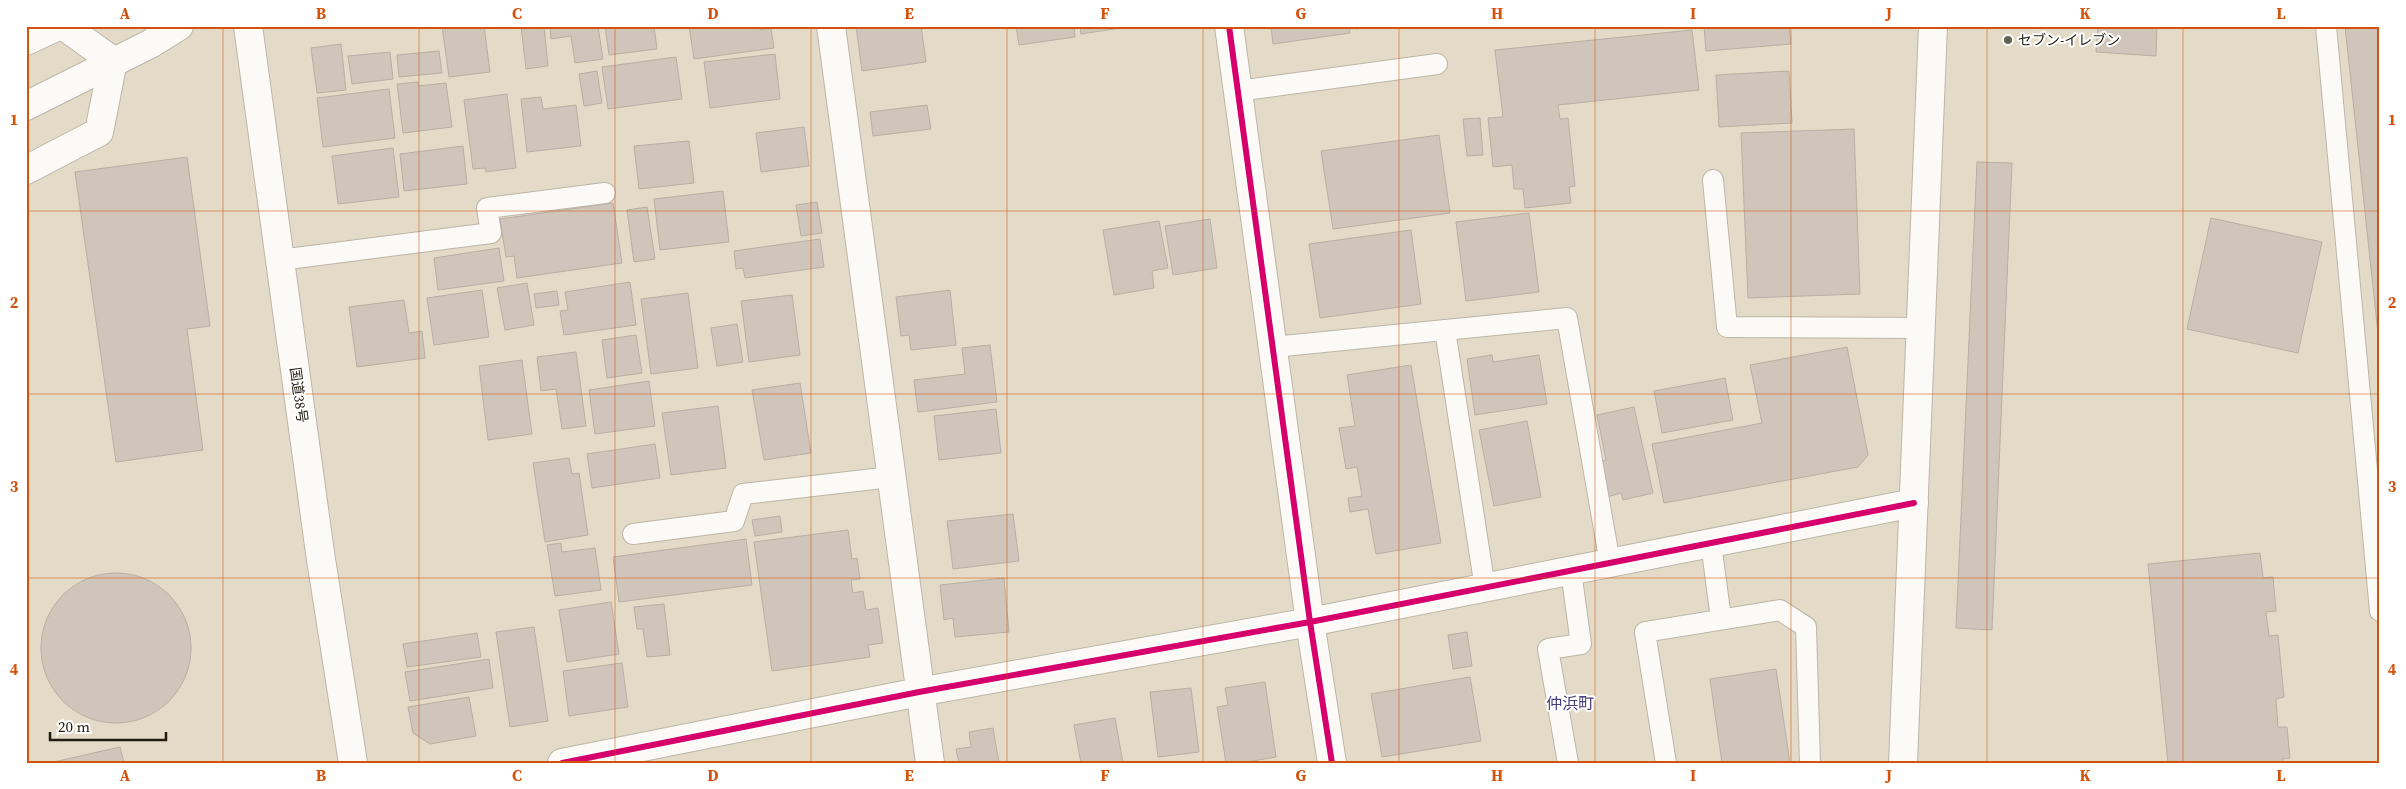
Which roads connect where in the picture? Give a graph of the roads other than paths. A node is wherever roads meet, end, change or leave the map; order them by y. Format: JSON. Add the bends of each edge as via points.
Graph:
{"nodes":[{"id":1,"x":58,"y":26,"type":"edge"},
{"id":2,"x":64,"y":26,"type":"edge"},
{"id":3,"x":179,"y":26,"type":"edge"},
{"id":4,"x":248,"y":26,"type":"edge"},
{"id":5,"x":831,"y":26,"type":"edge"},
{"id":6,"x":1229,"y":26,"type":"edge"},
{"id":7,"x":1933,"y":26,"type":"edge"},
{"id":8,"x":2326,"y":26,"type":"edge"},
{"id":9,"x":26,"y":41,"type":"edge"},
{"id":10,"x":113,"y":61,"type":"junction"},
{"id":11,"x":1437,"y":64,"type":"dead end"},
{"id":12,"x":1238,"y":91,"type":"junction"},
{"id":13,"x":26,"y":106,"type":"edge"},
{"id":14,"x":26,"y":170,"type":"edge"},
{"id":15,"x":1713,"y":180,"type":"dead end"},
{"id":16,"x":605,"y":193,"type":"dead end"},
{"id":17,"x":280,"y":260,"type":"junction"},
{"id":18,"x":1921,"y":328,"type":"junction"},
{"id":19,"x":1445,"y":330,"type":"junction"},
{"id":20,"x":1272,"y":347,"type":"junction"},
{"id":21,"x":891,"y":477,"type":"junction"},
{"id":22,"x":1914,"y":503,"type":"junction"},
{"id":23,"x":633,"y":534,"type":"dead end"},
{"id":24,"x":1711,"y":543,"type":"junction"},
{"id":25,"x":1610,"y":563,"type":"junction"},
{"id":26,"x":1571,"y":570,"type":"junction"},
{"id":27,"x":1485,"y":588,"type":"junction"},
{"id":28,"x":2380,"y":611,"type":"edge"},
{"id":29,"x":1721,"y":619,"type":"junction"},
{"id":30,"x":1310,"y":622,"type":"junction"},
{"id":31,"x":919,"y":692,"type":"junction"},
{"id":32,"x":353,"y":763,"type":"edge"},
{"id":33,"x":562,"y":763,"type":"edge"},
{"id":34,"x":930,"y":763,"type":"edge"},
{"id":35,"x":1332,"y":763,"type":"edge"},
{"id":36,"x":1568,"y":763,"type":"edge"},
{"id":37,"x":1666,"y":763,"type":"edge"},
{"id":38,"x":1810,"y":763,"type":"edge"},
{"id":39,"x":1903,"y":763,"type":"edge"}],
"edges":[{"from":1,"to":9,"type":"main road"},
{"from":2,"to":10,"type":"main road"},
{"from":3,"to":10,"type":"main road"},
{"from":4,"to":17,"type":"main road","name":"国道38号"},
{"from":5,"to":21,"type":"main road"},
{"from":6,"to":12,"type":"main road"},
{"from":7,"to":18,"type":"main road"},
{"from":8,"to":28,"type":"lane"},
{"from":10,"to":13,"type":"main road"},
{"from":10,"to":14,"type":"main road","via":[[99,132]]},
{"from":11,"to":12,"type":"lane"},
{"from":12,"to":20,"type":"main road"},
{"from":15,"to":18,"type":"lane","via":[[1727,327]]},
{"from":16,"to":17,"type":"lane","via":[[488,208],[491,233]]},
{"from":17,"to":32,"type":"main road","name":"国道38号"},
{"from":18,"to":22,"type":"main road"},
{"from":19,"to":20,"type":"lane"},
{"from":19,"to":25,"type":"lane","via":[[1567,318]]},
{"from":19,"to":27,"type":"lane"},
{"from":20,"to":30,"type":"main road"},
{"from":21,"to":23,"type":"lane","via":[[743,494],[734,521]]},
{"from":21,"to":31,"type":"main road"},
{"from":22,"to":24,"type":"main road"},
{"from":22,"to":39,"type":"main road"},
{"from":24,"to":25,"type":"main road"},
{"from":24,"to":29,"type":"lane"},
{"from":25,"to":26,"type":"main road"},
{"from":26,"to":27,"type":"main road"},
{"from":26,"to":36,"type":"lane","via":[[1581,644],[1548,649]]},
{"from":27,"to":30,"type":"main road"},
{"from":29,"to":37,"type":"lane","via":[[1645,632]]},
{"from":29,"to":38,"type":"lane","via":[[1780,610],[1806,627]]},
{"from":30,"to":31,"type":"main road"},
{"from":30,"to":35,"type":"main road"},
{"from":31,"to":33,"type":"main road"},
{"from":31,"to":34,"type":"main road"}]}
